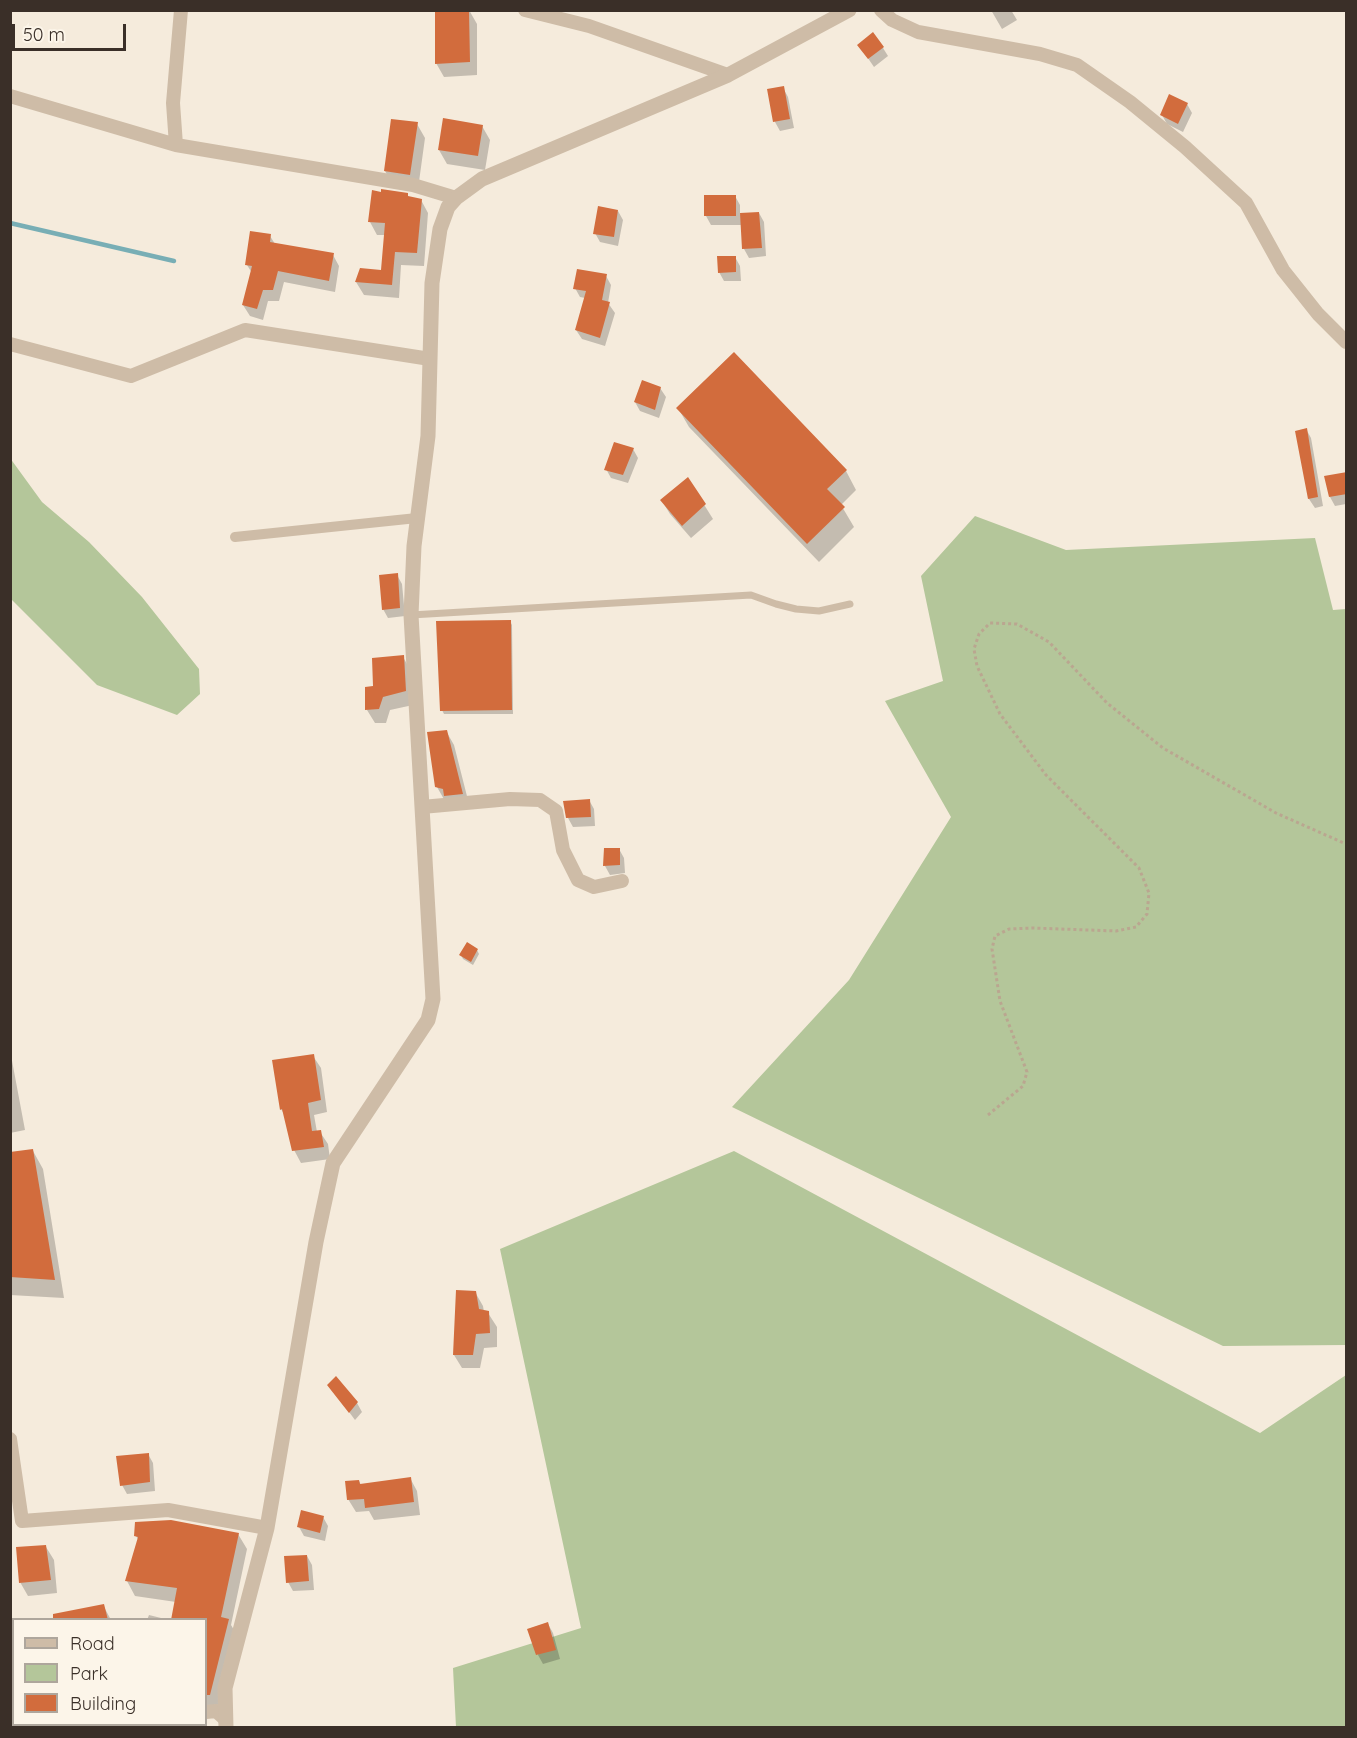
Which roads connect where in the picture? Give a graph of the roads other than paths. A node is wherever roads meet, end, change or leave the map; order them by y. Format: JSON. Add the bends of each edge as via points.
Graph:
{"nodes":[{"id":1,"x":181,"y":10,"type":"edge"},
{"id":2,"x":525,"y":10,"type":"edge"},
{"id":3,"x":849,"y":10,"type":"edge"},
{"id":4,"x":881,"y":10,"type":"edge"},
{"id":5,"x":728,"y":75,"type":"junction"},
{"id":6,"x":10,"y":96,"type":"edge"},
{"id":7,"x":176,"y":145,"type":"junction"},
{"id":8,"x":456,"y":198,"type":"junction"},
{"id":9,"x":1347,"y":342,"type":"edge"},
{"id":10,"x":10,"y":344,"type":"edge"},
{"id":11,"x":430,"y":359,"type":"junction"},
{"id":12,"x":417,"y":518,"type":"junction"},
{"id":13,"x":235,"y":537,"type":"dead end"},
{"id":14,"x":850,"y":604,"type":"dead end"},
{"id":15,"x":411,"y":615,"type":"junction"},
{"id":16,"x":422,"y":807,"type":"junction"},
{"id":17,"x":622,"y":881,"type":"dead end"},
{"id":18,"x":10,"y":1439,"type":"edge"},
{"id":19,"x":267,"y":1528,"type":"junction"},
{"id":20,"x":207,"y":1712,"type":"edge"},
{"id":21,"x":225,"y":1723,"type":"edge"}],
"edges":[{"from":1,"to":7,"type":"street","via":[[173,103]]},
{"from":2,"to":5,"type":"street","via":[[589,26]]},
{"from":3,"to":5,"type":"street"},
{"from":4,"to":9,"type":"street","via":[[918,32],[1040,54],[1077,65],[1130,102],[1245,203],[1283,270],[1318,314]]},
{"from":5,"to":8,"type":"street","via":[[482,179]]},
{"from":6,"to":7,"type":"street"},
{"from":7,"to":8,"type":"street","via":[[413,185]]},
{"from":8,"to":11,"type":"street","via":[[440,229],[432,283]]},
{"from":10,"to":11,"type":"street","via":[[131,376],[245,330]]},
{"from":11,"to":12,"type":"street","via":[[428,436]]},
{"from":12,"to":13,"type":"street"},
{"from":12,"to":15,"type":"street"},
{"from":14,"to":15,"type":"lane","via":[[819,611],[796,609],[751,595]]},
{"from":15,"to":16,"type":"street"},
{"from":16,"to":17,"type":"street","via":[[540,800],[556,811],[563,850],[578,880],[594,887]]},
{"from":16,"to":19,"type":"street","via":[[433,999],[428,1020],[333,1163]]},
{"from":18,"to":19,"type":"street","via":[[22,1521],[168,1510]]},
{"from":19,"to":21,"type":"street","via":[[225,1688]]},
{"from":20,"to":21,"type":"street","via":[[216,1711]]}]}
